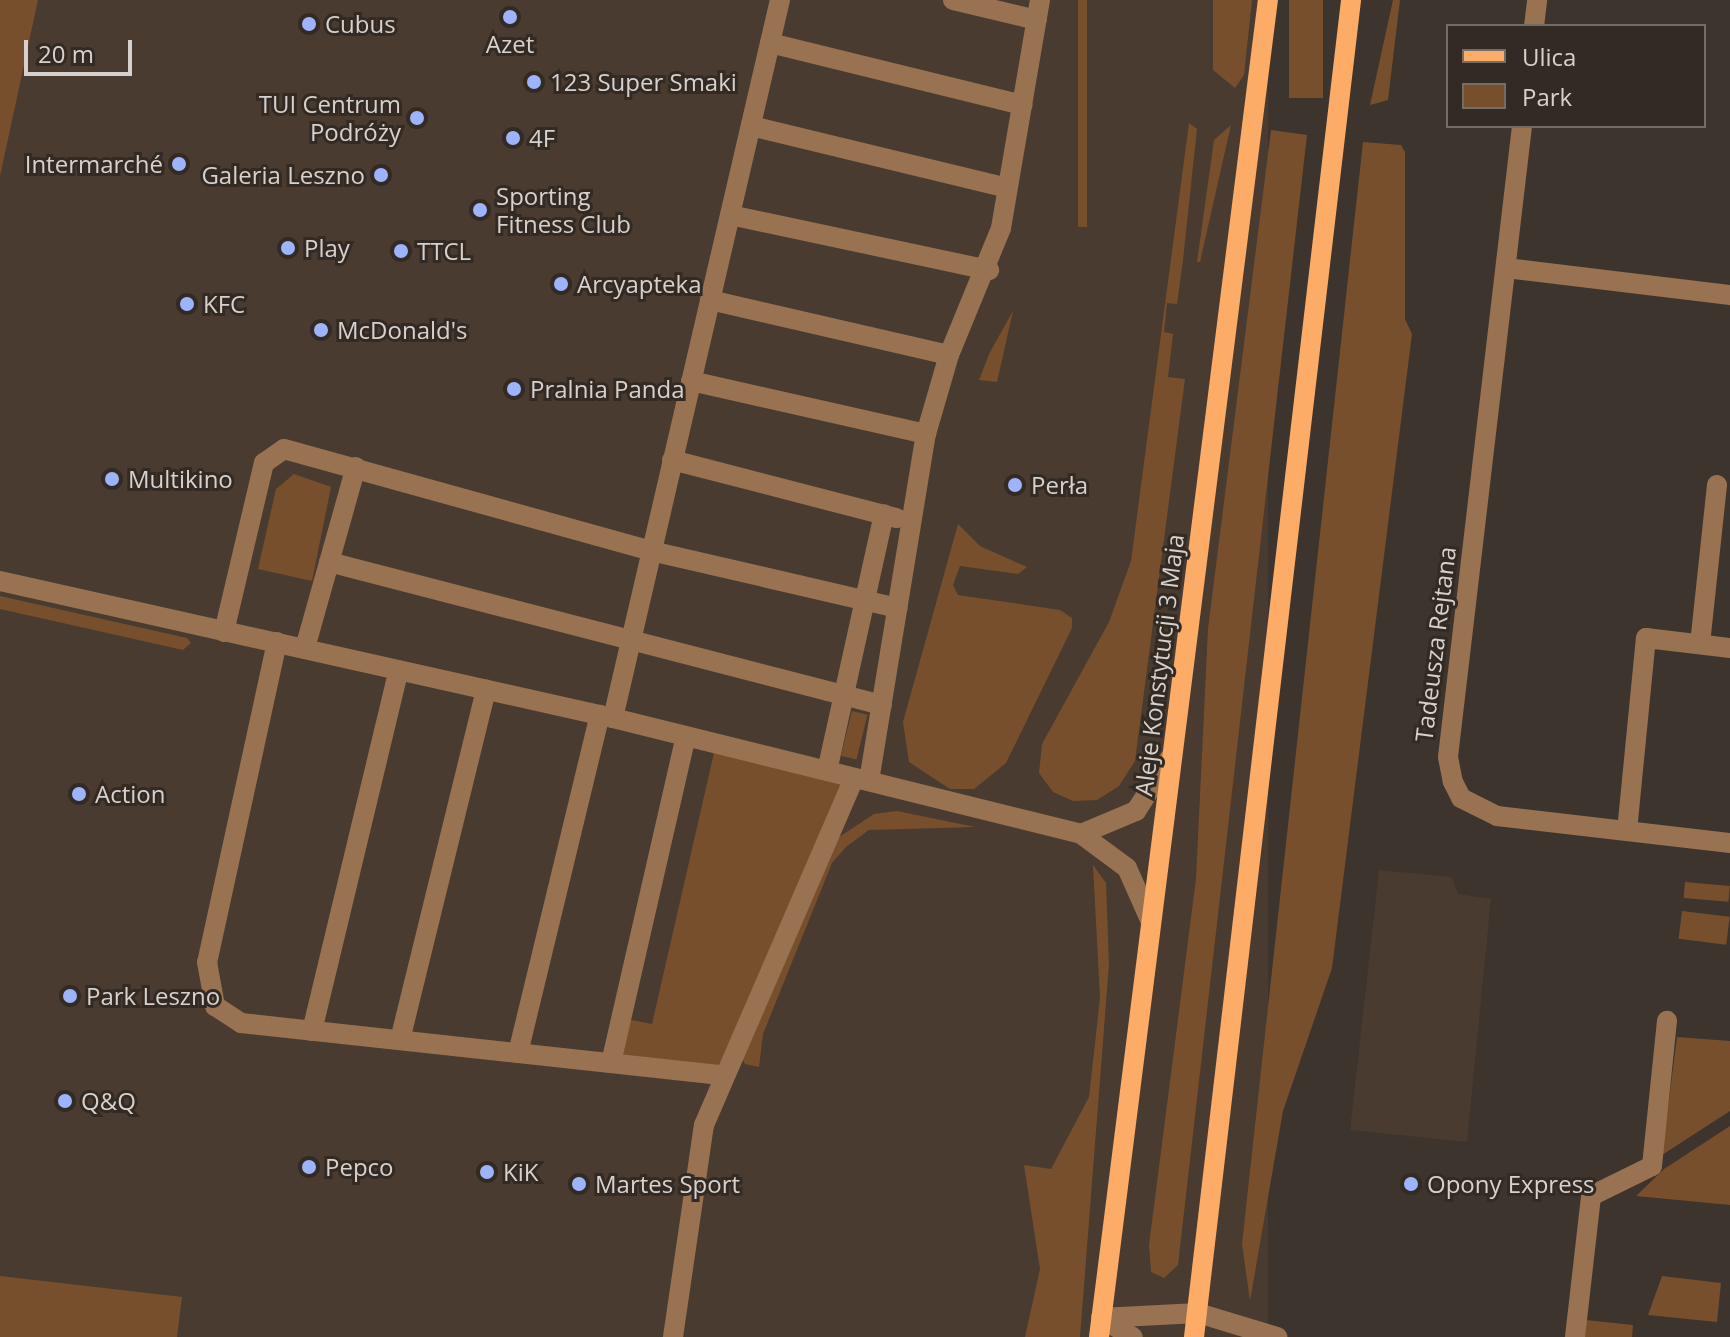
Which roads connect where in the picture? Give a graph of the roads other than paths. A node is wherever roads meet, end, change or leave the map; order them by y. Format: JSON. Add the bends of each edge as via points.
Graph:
{"nodes":[{"id":1,"x":780,"y":0,"type":"edge"},
{"id":2,"x":953,"y":0,"type":"edge"},
{"id":3,"x":1268,"y":0,"type":"edge"},
{"id":4,"x":1351,"y":0,"type":"edge"},
{"id":5,"x":1537,"y":0,"type":"edge"},
{"id":6,"x":1038,"y":10,"type":"edge"},
{"id":7,"x":1534,"y":24,"type":"edge"},
{"id":8,"x":770,"y":43,"type":"junction"},
{"id":9,"x":1022,"y":105,"type":"junction"},
{"id":10,"x":751,"y":126,"type":"junction"},
{"id":11,"x":1522,"y":128,"type":"edge"},
{"id":12,"x":1007,"y":188,"type":"junction"},
{"id":13,"x":730,"y":215,"type":"junction"},
{"id":14,"x":1506,"y":268,"type":"junction"},
{"id":15,"x":989,"y":270,"type":"junction"},
{"id":16,"x":1730,"y":295,"type":"edge"},
{"id":17,"x":710,"y":300,"type":"junction"},
{"id":18,"x":949,"y":355,"type":"junction"},
{"id":19,"x":691,"y":381,"type":"junction"},
{"id":20,"x":926,"y":434,"type":"junction"},
{"id":21,"x":672,"y":460,"type":"junction"},
{"id":22,"x":356,"y":467,"type":"junction"},
{"id":23,"x":1717,"y":485,"type":"dead end"},
{"id":24,"x":884,"y":514,"type":"junction"},
{"id":25,"x":912,"y":522,"type":"junction"},
{"id":26,"x":651,"y":551,"type":"junction"},
{"id":27,"x":329,"y":562,"type":"junction"},
{"id":28,"x":0,"y":581,"type":"edge"},
{"id":29,"x":865,"y":601,"type":"junction"},
{"id":30,"x":898,"y":608,"type":"junction"},
{"id":31,"x":224,"y":632,"type":"junction"},
{"id":32,"x":632,"y":637,"type":"junction"},
{"id":33,"x":277,"y":642,"type":"junction"},
{"id":34,"x":1700,"y":644,"type":"junction"},
{"id":35,"x":305,"y":648,"type":"junction"},
{"id":36,"x":1730,"y":648,"type":"edge"},
{"id":37,"x":399,"y":670,"type":"junction"},
{"id":38,"x":486,"y":689,"type":"junction"},
{"id":39,"x":845,"y":694,"type":"junction"},
{"id":40,"x":882,"y":705,"type":"junction"},
{"id":41,"x":607,"y":716,"type":"junction"},
{"id":42,"x":686,"y":736,"type":"junction"},
{"id":43,"x":1175,"y":747,"type":"junction"},
{"id":44,"x":827,"y":771,"type":"junction"},
{"id":45,"x":861,"y":779,"type":"junction"},
{"id":46,"x":1627,"y":831,"type":"junction"},
{"id":47,"x":1081,"y":834,"type":"junction"},
{"id":48,"x":1730,"y":843,"type":"edge"},
{"id":49,"x":1152,"y":926,"type":"junction"},
{"id":50,"x":1667,"y":1021,"type":"dead end"},
{"id":51,"x":312,"y":1031,"type":"junction"},
{"id":52,"x":400,"y":1040,"type":"junction"},
{"id":53,"x":518,"y":1053,"type":"junction"},
{"id":54,"x":611,"y":1063,"type":"junction"},
{"id":55,"x":723,"y":1075,"type":"junction"},
{"id":56,"x":1198,"y":1313,"type":"junction"},
{"id":57,"x":1100,"y":1328,"type":"edge"},
{"id":58,"x":673,"y":1337,"type":"edge"},
{"id":59,"x":1133,"y":1337,"type":"edge"},
{"id":60,"x":1194,"y":1337,"type":"edge"},
{"id":61,"x":1277,"y":1337,"type":"edge"},
{"id":62,"x":1575,"y":1337,"type":"edge"}],
"edges":[{"from":1,"to":8,"type":"street"},
{"from":2,"to":6,"type":"street"},
{"from":3,"to":43,"type":"main road","name":"Aleje Konstytucji 3 Maja"},
{"from":4,"to":56,"type":"main road"},
{"from":5,"to":7,"type":"street"},
{"from":6,"to":9,"type":"street"},
{"from":8,"to":9,"type":"street"},
{"from":8,"to":10,"type":"street"},
{"from":9,"to":12,"type":"street"},
{"from":10,"to":12,"type":"street"},
{"from":10,"to":13,"type":"street"},
{"from":11,"to":14,"type":"street","name":"Tadeusza Rejtana"},
{"from":12,"to":15,"type":"street"},
{"from":13,"to":15,"type":"street"},
{"from":13,"to":17,"type":"street"},
{"from":14,"to":16,"type":"street"},
{"from":14,"to":46,"type":"street","name":"Tadeusza Rejtana","via":[[1448,757],[1461,798],[1475,809]]},
{"from":15,"to":18,"type":"street"},
{"from":17,"to":18,"type":"street"},
{"from":17,"to":19,"type":"street"},
{"from":18,"to":20,"type":"street"},
{"from":19,"to":20,"type":"street"},
{"from":19,"to":21,"type":"street"},
{"from":20,"to":25,"type":"street"},
{"from":21,"to":24,"type":"street"},
{"from":21,"to":26,"type":"street"},
{"from":22,"to":26,"type":"street"},
{"from":22,"to":27,"type":"street"},
{"from":22,"to":31,"type":"street","via":[[292,449],[269,456]]},
{"from":23,"to":34,"type":"street"},
{"from":24,"to":25,"type":"street"},
{"from":24,"to":29,"type":"street"},
{"from":25,"to":30,"type":"street"},
{"from":26,"to":29,"type":"street"},
{"from":26,"to":32,"type":"street"},
{"from":27,"to":32,"type":"street"},
{"from":27,"to":35,"type":"street"},
{"from":28,"to":31,"type":"street"},
{"from":29,"to":30,"type":"street"},
{"from":29,"to":39,"type":"street"},
{"from":30,"to":40,"type":"street"},
{"from":31,"to":33,"type":"street"},
{"from":32,"to":39,"type":"street"},
{"from":32,"to":41,"type":"street"},
{"from":33,"to":35,"type":"street"},
{"from":33,"to":51,"type":"street","via":[[205,977],[227,1016]]},
{"from":34,"to":36,"type":"street"},
{"from":34,"to":46,"type":"street","via":[[1646,638]]},
{"from":35,"to":37,"type":"street"},
{"from":37,"to":38,"type":"street"},
{"from":37,"to":51,"type":"street"},
{"from":38,"to":41,"type":"street"},
{"from":38,"to":52,"type":"street"},
{"from":39,"to":40,"type":"street"},
{"from":39,"to":44,"type":"street"},
{"from":40,"to":45,"type":"street"},
{"from":41,"to":42,"type":"street"},
{"from":41,"to":53,"type":"street"},
{"from":42,"to":44,"type":"street"},
{"from":42,"to":54,"type":"street"},
{"from":43,"to":47,"type":"street","via":[[1136,811]]},
{"from":43,"to":49,"type":"main road","name":"Aleje Konstytucji 3 Maja"},
{"from":44,"to":45,"type":"street"},
{"from":45,"to":47,"type":"street"},
{"from":45,"to":55,"type":"street"},
{"from":46,"to":48,"type":"street","name":"Tadeusza Rejtana"},
{"from":47,"to":49,"type":"street","via":[[1127,868]]},
{"from":49,"to":57,"type":"main road","name":"Aleje Konstytucji 3 Maja"},
{"from":50,"to":62,"type":"street","via":[[1652,1166],[1591,1196]]},
{"from":51,"to":52,"type":"street"},
{"from":52,"to":53,"type":"street"},
{"from":53,"to":54,"type":"street"},
{"from":54,"to":55,"type":"street"},
{"from":55,"to":58,"type":"street","via":[[691,1180]]},
{"from":56,"to":57,"type":"street"},
{"from":56,"to":60,"type":"main road"},
{"from":56,"to":61,"type":"street"},
{"from":57,"to":59,"type":"street"}]}
